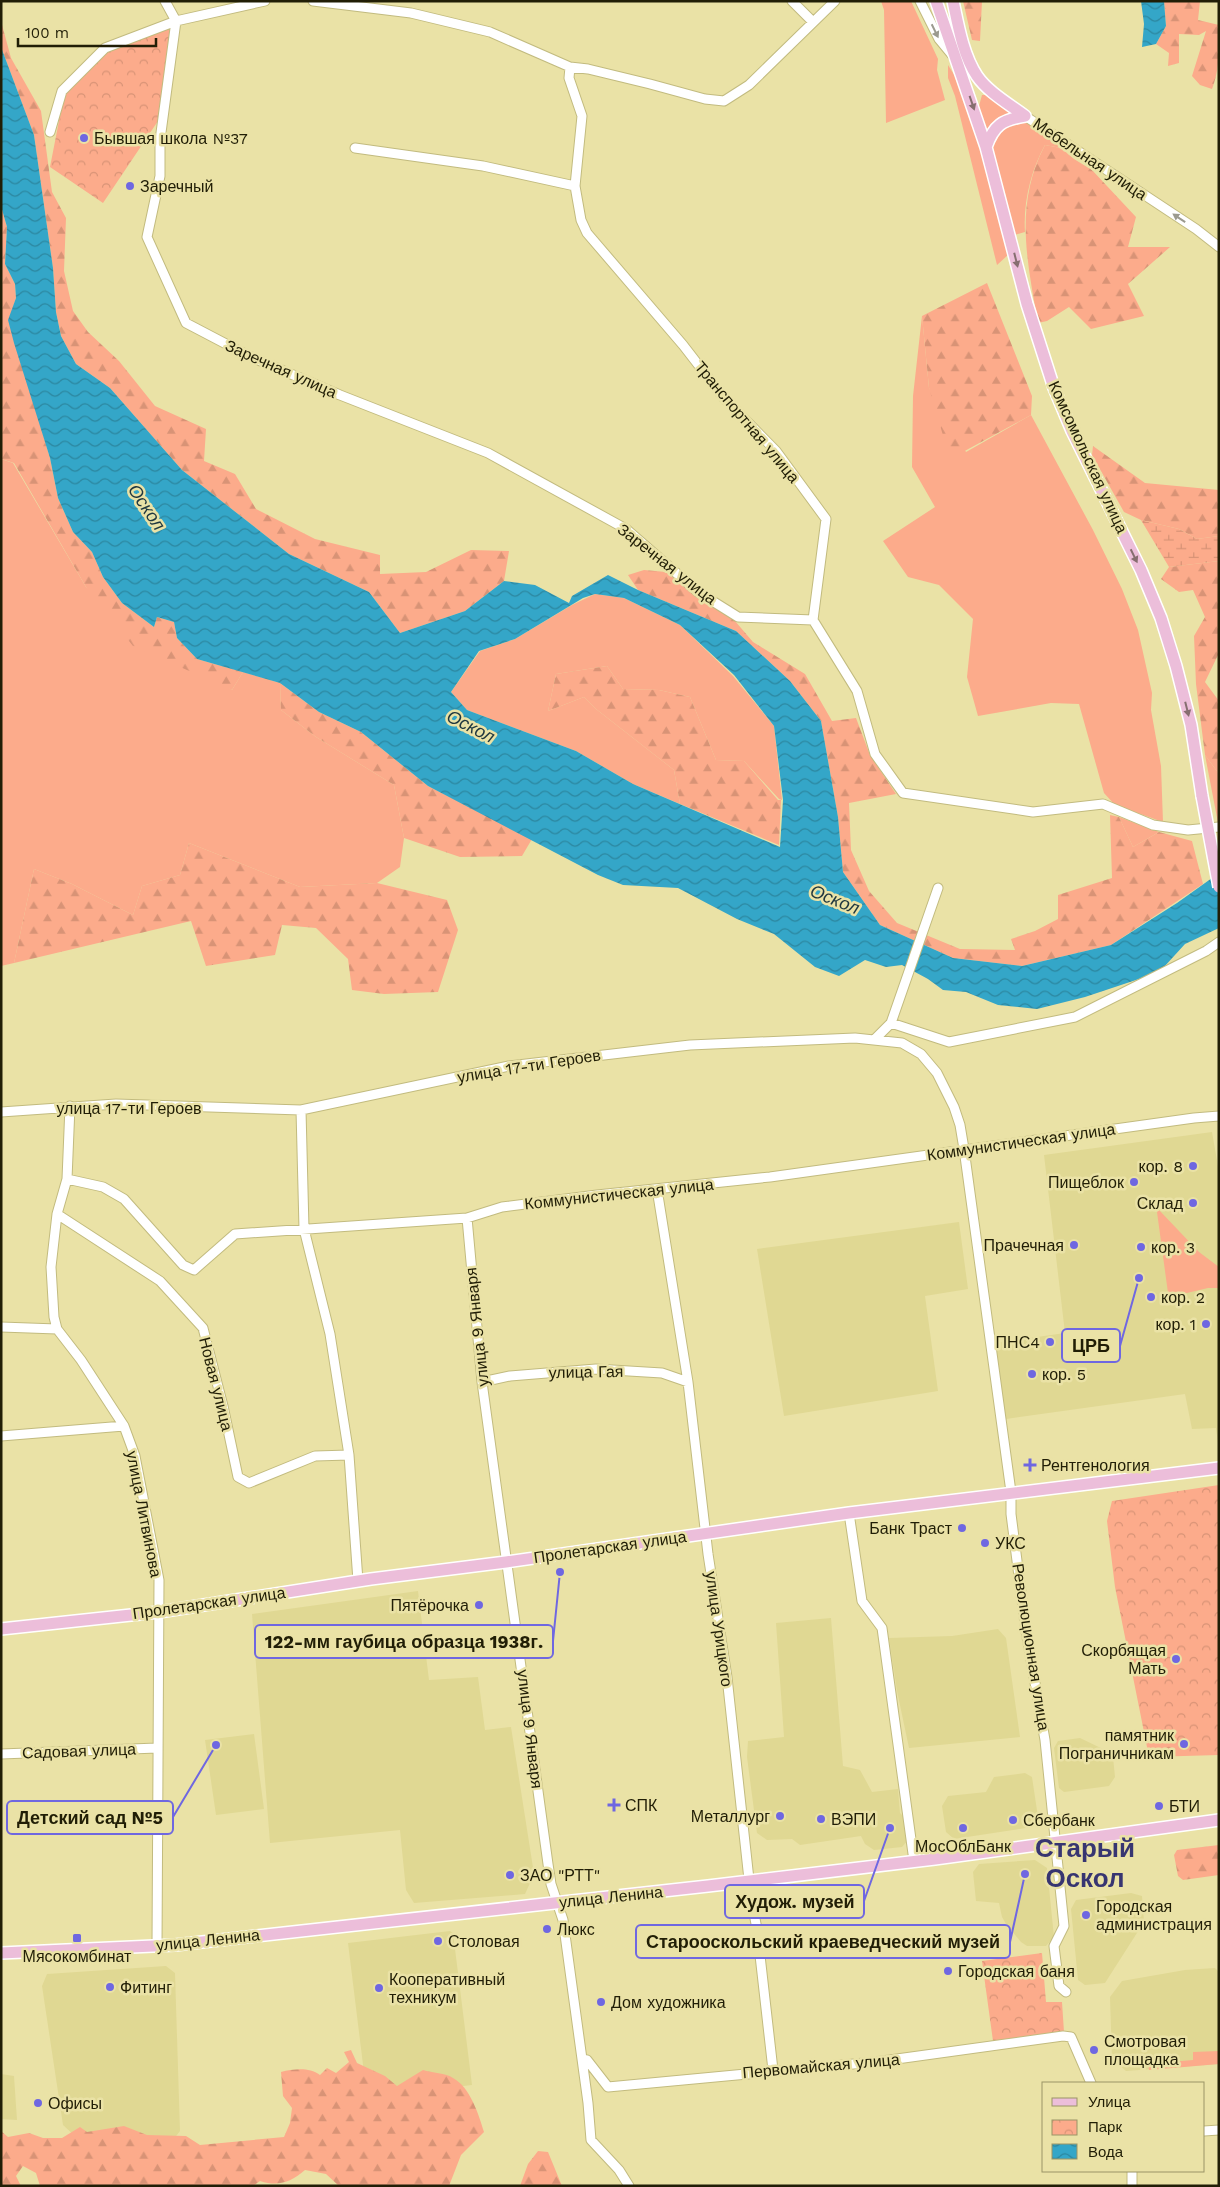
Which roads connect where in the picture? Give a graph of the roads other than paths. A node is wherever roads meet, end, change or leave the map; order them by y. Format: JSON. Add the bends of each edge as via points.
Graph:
{"nodes":[{"id":1,"x":165,"y":1,"type":"edge"},
{"id":2,"x":265,"y":1,"type":"edge"},
{"id":3,"x":313,"y":1,"type":"edge"},
{"id":4,"x":792,"y":1,"type":"edge"},
{"id":5,"x":835,"y":1,"type":"edge"},
{"id":6,"x":920,"y":1,"type":"edge"},
{"id":7,"x":936,"y":1,"type":"edge"},
{"id":8,"x":953,"y":1,"type":"edge"},
{"id":9,"x":176,"y":21,"type":"junction"},
{"id":10,"x":957,"y":21,"type":"junction"},
{"id":11,"x":814,"y":22,"type":"junction"},
{"id":12,"x":943,"y":24,"type":"junction"},
{"id":13,"x":954,"y":58,"type":"junction"},
{"id":14,"x":570,"y":67,"type":"junction"},
{"id":15,"x":1025,"y":116,"type":"junction"},
{"id":16,"x":50,"y":132,"type":"dead end"},
{"id":17,"x":986,"y":147,"type":"junction"},
{"id":18,"x":355,"y":148,"type":"dead end"},
{"id":19,"x":575,"y":186,"type":"junction"},
{"id":20,"x":1219,"y":246,"type":"edge"},
{"id":21,"x":813,"y":620,"type":"junction"},
{"id":22,"x":1219,"y":827,"type":"edge"},
{"id":23,"x":1219,"y":887,"type":"edge"},
{"id":24,"x":938,"y":888,"type":"dead end"},
{"id":25,"x":1219,"y":942,"type":"edge"},
{"id":26,"x":891,"y":1023,"type":"junction"},
{"id":27,"x":875,"y":1039,"type":"junction"},
{"id":28,"x":70,"y":1106,"type":"junction"},
{"id":29,"x":301,"y":1110,"type":"junction"},
{"id":30,"x":1,"y":1112,"type":"edge"},
{"id":31,"x":1219,"y":1116,"type":"edge"},
{"id":32,"x":964,"y":1149,"type":"junction"},
{"id":33,"x":67,"y":1179,"type":"junction"},
{"id":34,"x":657,"y":1189,"type":"junction"},
{"id":35,"x":58,"y":1214,"type":"junction"},
{"id":36,"x":467,"y":1218,"type":"junction"},
{"id":37,"x":304,"y":1229,"type":"junction"},
{"id":38,"x":1,"y":1327,"type":"edge"},
{"id":39,"x":57,"y":1329,"type":"junction"},
{"id":40,"x":482,"y":1382,"type":"junction"},
{"id":41,"x":688,"y":1382,"type":"junction"},
{"id":42,"x":124,"y":1426,"type":"junction"},
{"id":43,"x":1,"y":1436,"type":"edge"},
{"id":44,"x":349,"y":1455,"type":"junction"},
{"id":45,"x":1219,"y":1468,"type":"edge"},
{"id":46,"x":1011,"y":1492,"type":"junction"},
{"id":47,"x":849,"y":1513,"type":"junction"},
{"id":48,"x":706,"y":1533,"type":"junction"},
{"id":49,"x":506,"y":1562,"type":"junction"},
{"id":50,"x":358,"y":1581,"type":"junction"},
{"id":51,"x":159,"y":1612,"type":"junction"},
{"id":52,"x":1,"y":1629,"type":"edge"},
{"id":53,"x":158,"y":1748,"type":"junction"},
{"id":54,"x":1,"y":1754,"type":"edge"},
{"id":55,"x":1219,"y":1820,"type":"edge"},
{"id":56,"x":1056,"y":1843,"type":"junction"},
{"id":57,"x":914,"y":1861,"type":"junction"},
{"id":58,"x":750,"y":1881,"type":"junction"},
{"id":59,"x":557,"y":1903,"type":"junction"},
{"id":60,"x":157,"y":1946,"type":"junction"},
{"id":61,"x":1,"y":1953,"type":"edge"},
{"id":62,"x":1066,"y":1992,"type":"dead end"},
{"id":63,"x":582,"y":2059,"type":"junction"},
{"id":64,"x":773,"y":2070,"type":"junction"},
{"id":65,"x":1091,"y":2082,"type":"edge"},
{"id":66,"x":1219,"y":2130,"type":"edge"},
{"id":67,"x":1205,"y":2131,"type":"edge"},
{"id":68,"x":1132,"y":2172,"type":"edge"},
{"id":69,"x":629,"y":2186,"type":"edge"},
{"id":70,"x":1132,"y":2186,"type":"edge"}],
"edges":[{"from":1,"to":9,"type":"street"},
{"from":2,"to":9,"type":"street"},
{"from":3,"to":14,"type":"street","via":[[411,13],[490,32]]},
{"from":4,"to":11,"type":"street"},
{"from":5,"to":11,"type":"street"},
{"from":6,"to":13,"type":"street","one_way":true,"via":[[938,39]]},
{"from":7,"to":12,"type":"main road","name":"Комсомольская улица"},
{"from":8,"to":10,"type":"main road"},
{"from":9,"to":16,"type":"street","via":[[105,48],[62,91]]},
{"from":9,"to":21,"type":"street","name":"Заречная улица","via":[[160,140],[160,176],[147,237],[186,323],[249,356],[340,396],[488,453],[626,529],[698,592],[738,617]]},
{"from":10,"to":12,"type":"main road"},
{"from":10,"to":15,"type":"main road","name":"Мебельная улица","via":[[977,77]]},
{"from":11,"to":14,"type":"street","via":[[749,85],[724,101],[705,100]]},
{"from":12,"to":13,"type":"main road","name":"Комсомольская улица"},
{"from":13,"to":17,"type":"main road","name":"Комсомольская улица","one_way":true},
{"from":14,"to":19,"type":"street","name":"Транспортная улица","via":[[569,78],[582,116]]},
{"from":15,"to":17,"type":"main road","via":[[1001,123],[992,132]]},
{"from":20,"to":15,"type":"street","name":"Мебельная улица","one_way":true},
{"from":17,"to":23,"type":"main road","name":"Комсомольская улица","one_way":true,"bridge":true,"via":[[1027,304],[1054,388],[1161,618],[1191,725]]},
{"from":18,"to":19,"type":"street","via":[[483,166]]},
{"from":19,"to":21,"type":"street","name":"Транспортная улица","via":[[581,220],[588,233],[724,398],[776,451],[826,519]]},
{"from":21,"to":22,"type":"street","via":[[857,691],[875,754],[903,793],[1033,812],[1103,804],[1153,825],[1188,830]]},
{"from":24,"to":26,"type":"street"},
{"from":25,"to":26,"type":"street","via":[[1075,1017],[949,1042]]},
{"from":26,"to":27,"type":"street"},
{"from":27,"to":29,"type":"street","name":"улица 17-ти Героев","via":[[690,1045],[528,1063]]},
{"from":27,"to":32,"type":"street","name":"улица 17-ти Героев","via":[[902,1043],[921,1054],[937,1073],[957,1116]]},
{"from":28,"to":29,"type":"street","name":"улица 17-ти Героев","via":[[116,1104]]},
{"from":28,"to":30,"type":"street","name":"улица 17-ти Героев"},
{"from":28,"to":33,"type":"street","name":"улица Литвинова"},
{"from":29,"to":37,"type":"street"},
{"from":31,"to":32,"type":"street","name":"Коммунистическая улица"},
{"from":32,"to":34,"type":"street","name":"Коммунистическая улица","via":[[770,1177]]},
{"from":32,"to":46,"type":"street","name":"Революционная улица"},
{"from":33,"to":35,"type":"street","name":"улица Литвинова"},
{"from":33,"to":37,"type":"street","name":"Коммунистическая улица","via":[[103,1187],[124,1199],[183,1265],[194,1270],[235,1234]]},
{"from":34,"to":36,"type":"street","name":"Коммунистическая улица","via":[[502,1207]]},
{"from":34,"to":41,"type":"street","name":"улица Урицкого"},
{"from":35,"to":39,"type":"street","name":"улица Литвинова","via":[[51,1267]]},
{"from":35,"to":44,"type":"street","name":"Новая улица","via":[[160,1281],[202,1328],[238,1477],[248,1483],[315,1456]]},
{"from":36,"to":37,"type":"street","name":"Коммунистическая улица"},
{"from":36,"to":40,"type":"street","name":"улица 9 Января"},
{"from":37,"to":44,"type":"street","via":[[330,1334]]},
{"from":38,"to":39,"type":"street"},
{"from":39,"to":42,"type":"street","name":"улица Литвинова"},
{"from":40,"to":41,"type":"street","name":"улица Гая","via":[[510,1376],[596,1369],[662,1373]]},
{"from":40,"to":49,"type":"street","name":"улица 9 Января"},
{"from":41,"to":48,"type":"street","name":"улица Урицкого"},
{"from":42,"to":43,"type":"street"},
{"from":42,"to":51,"type":"street","name":"улица Литвинова","via":[[135,1456],[157,1570]]},
{"from":44,"to":50,"type":"street"},
{"from":45,"to":46,"type":"main road","name":"Пролетарская улица"},
{"from":46,"to":47,"type":"main road","name":"Пролетарская улица"},
{"from":46,"to":56,"type":"street","name":"Революционная улица","via":[[1011,1514]]},
{"from":47,"to":48,"type":"main road","name":"Пролетарская улица"},
{"from":47,"to":57,"type":"street","via":[[862,1601],[882,1628]]},
{"from":48,"to":49,"type":"main road","name":"Пролетарская улица"},
{"from":48,"to":58,"type":"street","name":"улица Урицкого","via":[[727,1677]]},
{"from":49,"to":50,"type":"main road","name":"Пролетарская улица"},
{"from":49,"to":59,"type":"street","name":"улица 9 Января","via":[[549,1871]]},
{"from":50,"to":51,"type":"main road","name":"Пролетарская улица"},
{"from":51,"to":52,"type":"main road","name":"Пролетарская улица"},
{"from":51,"to":53,"type":"street","name":"улица Литвинова"},
{"from":53,"to":54,"type":"street","name":"Садовая улица"},
{"from":53,"to":60,"type":"street","name":"улица Литвинова"},
{"from":55,"to":56,"type":"main road","name":"улица Ленина"},
{"from":56,"to":57,"type":"main road","name":"улица Ленина"},
{"from":56,"to":62,"type":"street","name":"Революционная улица","via":[[1064,1926],[1054,1946],[1059,1986]]},
{"from":57,"to":58,"type":"main road","name":"улица Ленина"},
{"from":58,"to":59,"type":"main road","name":"улица Ленина"},
{"from":58,"to":64,"type":"street","name":"улица Урицкого"},
{"from":59,"to":60,"type":"main road","name":"улица Ленина"},
{"from":59,"to":63,"type":"street","name":"улица 9 Января"},
{"from":60,"to":61,"type":"main road","name":"улица Ленина"},
{"from":63,"to":64,"type":"street","name":"Первомайская улица","via":[[587,2060],[608,2086]]},
{"from":63,"to":69,"type":"street","name":"улица 9 Января","via":[[591,2140]]},
{"from":64,"to":65,"type":"street","name":"Первомайская улица","via":[[875,2062],[1063,2036],[1071,2037]]},
{"from":66,"to":67,"type":"street"},
{"from":68,"to":70,"type":"street"}]}
